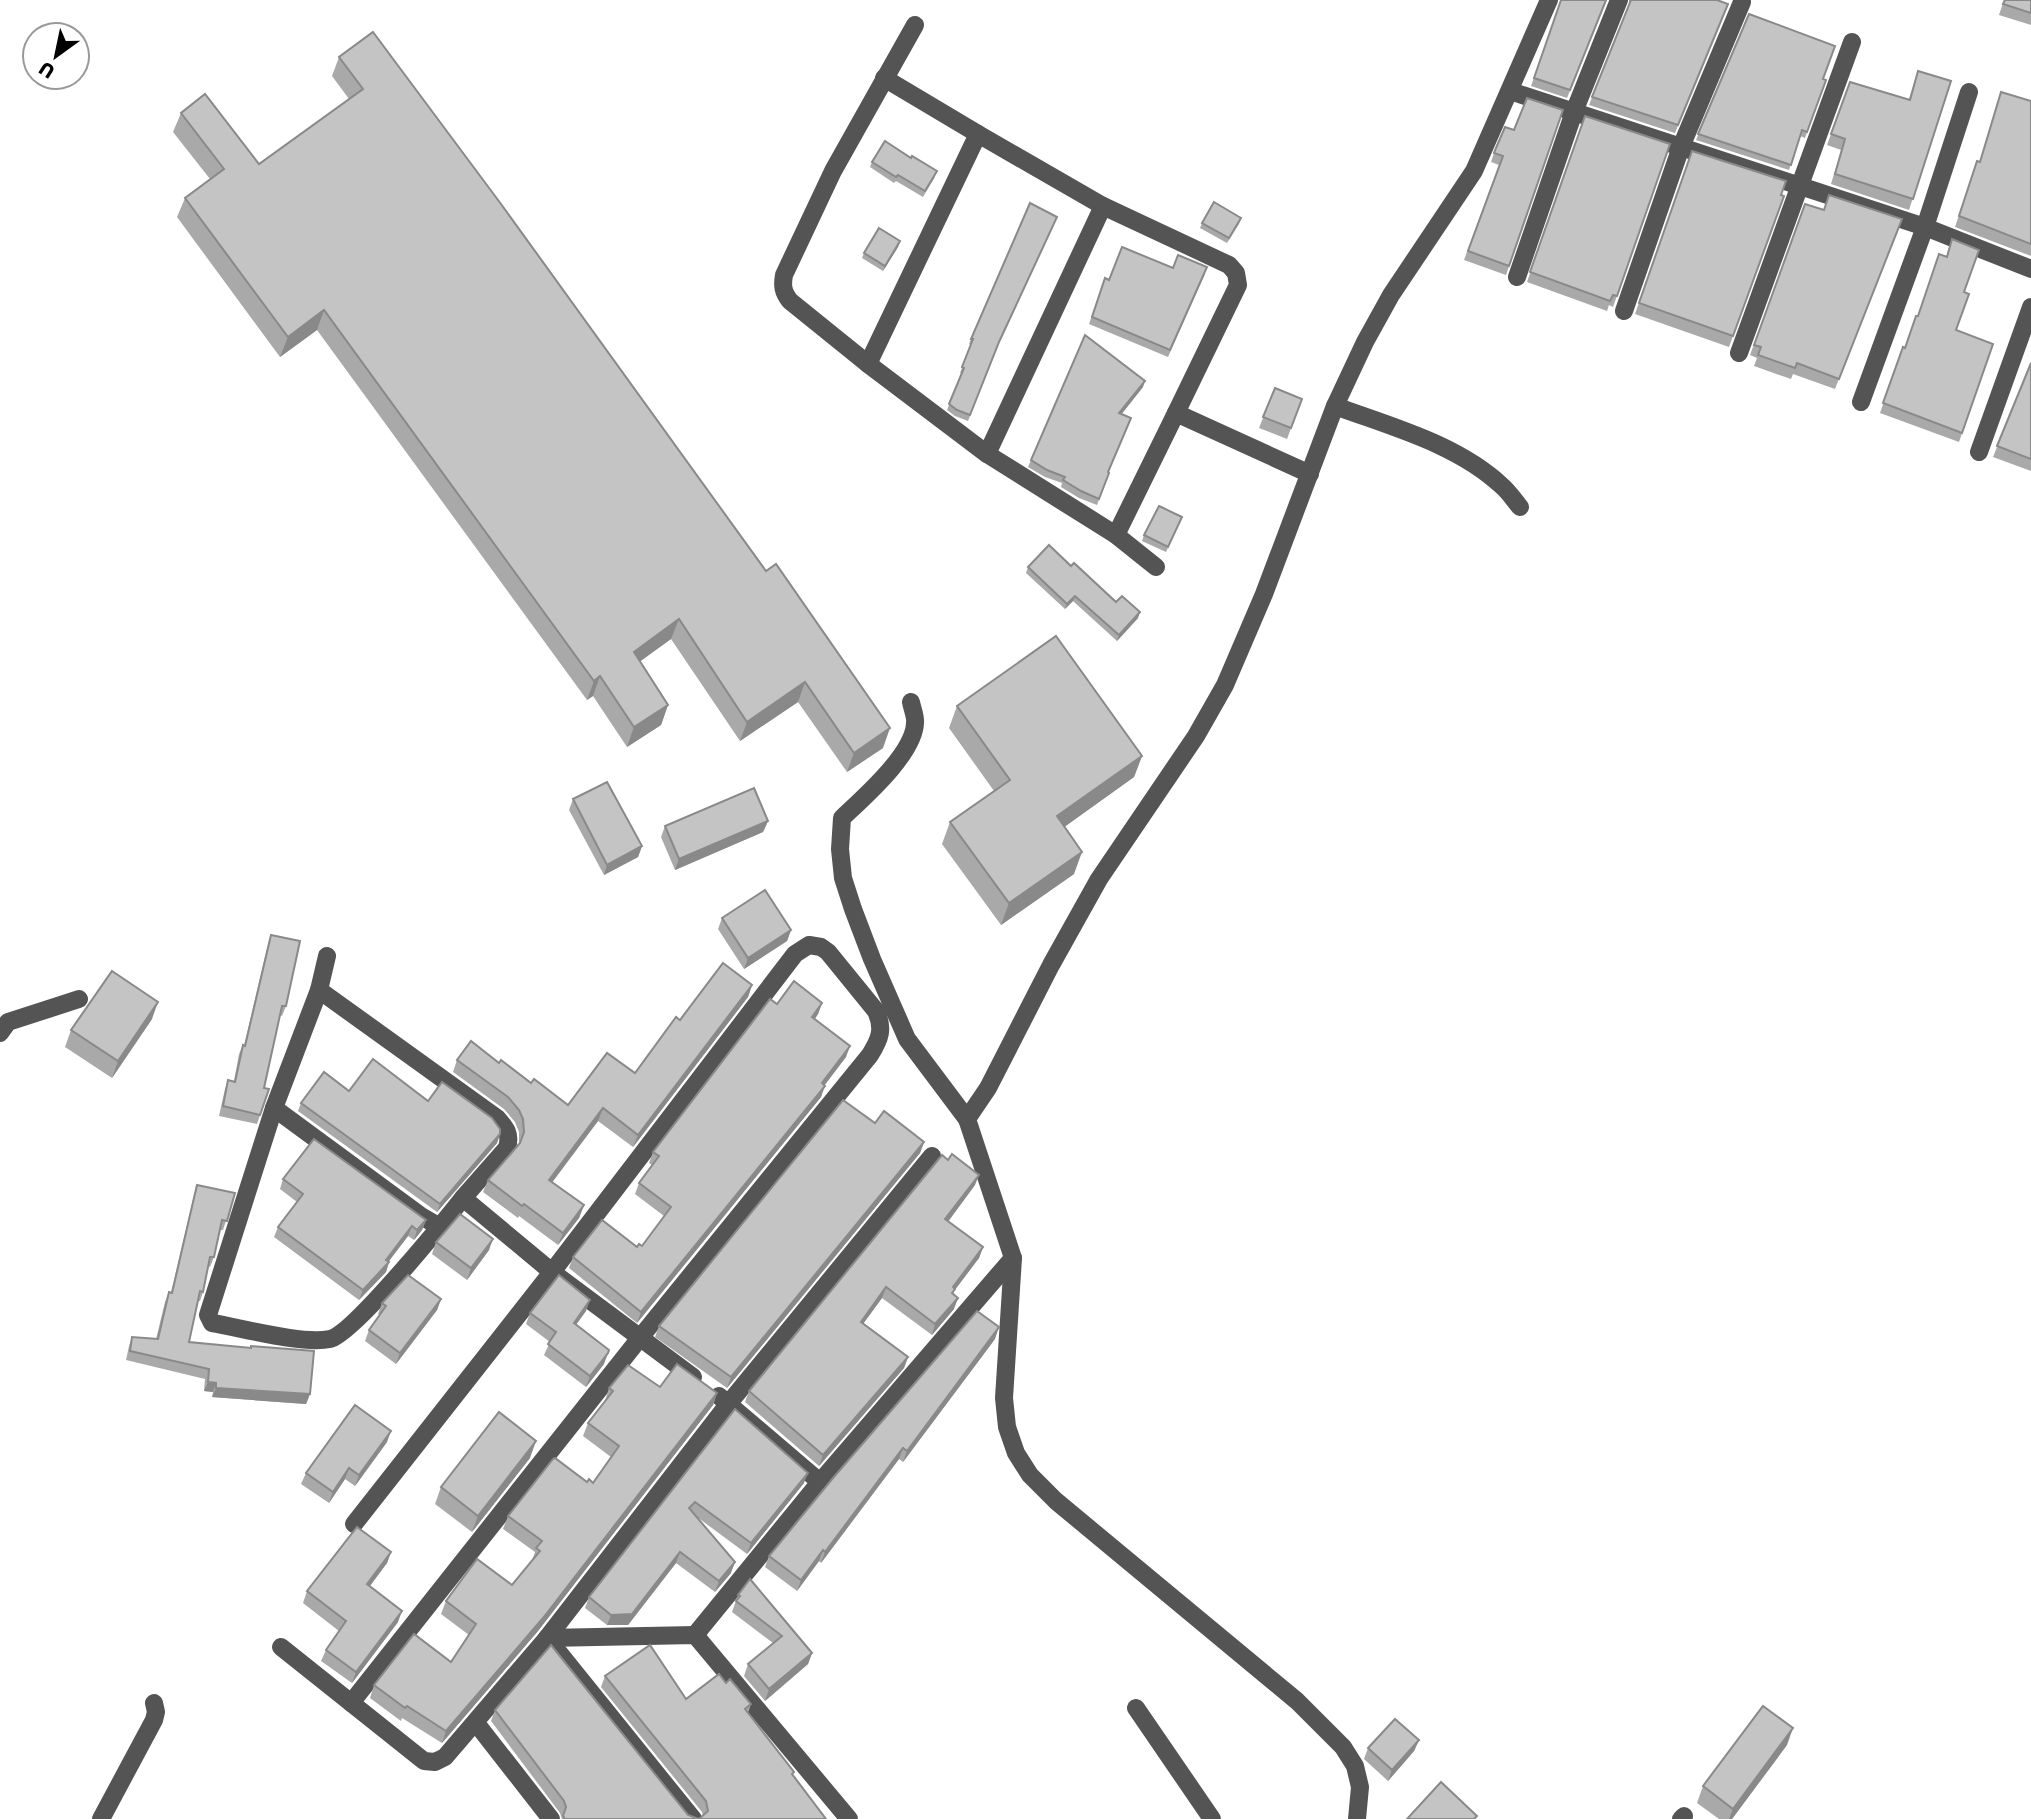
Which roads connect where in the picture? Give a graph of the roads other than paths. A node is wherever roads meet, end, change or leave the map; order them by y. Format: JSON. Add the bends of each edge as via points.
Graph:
{"nodes":[{"id":1,"x":1549,"y":0,"type":"edge"},
{"id":2,"x":1619,"y":0,"type":"edge"},
{"id":3,"x":1742,"y":2,"type":"dead end"},
{"id":4,"x":915,"y":25,"type":"dead end"},
{"id":5,"x":1852,"y":43,"type":"dead end"},
{"id":6,"x":884,"y":78,"type":"junction"},
{"id":7,"x":1510,"y":91,"type":"junction"},
{"id":8,"x":1969,"y":92,"type":"dead end"},
{"id":9,"x":1574,"y":112,"type":"junction"},
{"id":10,"x":978,"y":134,"type":"junction"},
{"id":11,"x":1681,"y":147,"type":"junction"},
{"id":12,"x":1799,"y":186,"type":"junction"},
{"id":13,"x":1103,"y":206,"type":"junction"},
{"id":14,"x":1925,"y":227,"type":"junction"},
{"id":15,"x":2031,"y":269,"type":"edge"},
{"id":16,"x":1517,"y":277,"type":"dead end"},
{"id":17,"x":2031,"y":307,"type":"edge"},
{"id":18,"x":1624,"y":310,"type":"dead end"},
{"id":19,"x":1739,"y":353,"type":"dead end"},
{"id":20,"x":867,"y":364,"type":"junction"},
{"id":21,"x":1861,"y":402,"type":"dead end"},
{"id":22,"x":1335,"y":406,"type":"junction"},
{"id":23,"x":1176,"y":413,"type":"junction"},
{"id":24,"x":1979,"y":452,"type":"dead end"},
{"id":25,"x":987,"y":454,"type":"junction"},
{"id":26,"x":1310,"y":474,"type":"junction"},
{"id":27,"x":1520,"y":507,"type":"dead end"},
{"id":28,"x":1116,"y":535,"type":"junction"},
{"id":29,"x":1156,"y":567,"type":"dead end"},
{"id":30,"x":911,"y":702,"type":"dead end"},
{"id":31,"x":327,"y":956,"type":"dead end"},
{"id":32,"x":319,"y":990,"type":"junction"},
{"id":33,"x":79,"y":999,"type":"dead end"},
{"id":34,"x":3,"y":1023,"type":"edge"},
{"id":35,"x":274,"y":1108,"type":"junction"},
{"id":36,"x":967,"y":1119,"type":"junction"},
{"id":37,"x":932,"y":1156,"type":"dead end"},
{"id":38,"x":463,"y":1199,"type":"junction"},
{"id":39,"x":440,"y":1227,"type":"junction"},
{"id":40,"x":1013,"y":1258,"type":"junction"},
{"id":41,"x":552,"y":1272,"type":"junction"},
{"id":42,"x":639,"y":1339,"type":"junction"},
{"id":43,"x":729,"y":1403,"type":"junction"},
{"id":44,"x":820,"y":1482,"type":"junction"},
{"id":45,"x":354,"y":1524,"type":"dead end"},
{"id":46,"x":695,"y":1635,"type":"junction"},
{"id":47,"x":547,"y":1638,"type":"junction"},
{"id":48,"x":281,"y":1647,"type":"dead end"},
{"id":49,"x":154,"y":1703,"type":"dead end"},
{"id":50,"x":351,"y":1703,"type":"junction"},
{"id":51,"x":1136,"y":1707,"type":"dead end"},
{"id":52,"x":477,"y":1723,"type":"junction"},
{"id":53,"x":101,"y":1819,"type":"edge"},
{"id":54,"x":551,"y":1819,"type":"edge"},
{"id":55,"x":693,"y":1819,"type":"edge"},
{"id":56,"x":849,"y":1819,"type":"edge"},
{"id":57,"x":1212,"y":1819,"type":"edge"},
{"id":58,"x":1357,"y":1819,"type":"edge"}],
"edges":[{"from":1,"to":7,"type":"street"},
{"from":2,"to":9,"type":"street"},
{"from":3,"to":11,"type":"street"},
{"from":4,"to":6,"type":"street"},
{"from":5,"to":12,"type":"street"},
{"from":6,"to":10,"type":"street"},
{"from":6,"to":20,"type":"street","via":[[833,171],[782,285],[790,300]]},
{"from":7,"to":9,"type":"street"},
{"from":7,"to":22,"type":"street","via":[[1474,171],[1391,295]]},
{"from":8,"to":14,"type":"street"},
{"from":9,"to":11,"type":"street"},
{"from":9,"to":16,"type":"street"},
{"from":10,"to":13,"type":"street"},
{"from":10,"to":20,"type":"street"},
{"from":11,"to":12,"type":"street"},
{"from":11,"to":18,"type":"street"},
{"from":12,"to":14,"type":"street"},
{"from":12,"to":19,"type":"street"},
{"from":13,"to":23,"type":"street","via":[[1229,265],[1236,273],[1238,285]]},
{"from":13,"to":25,"type":"street"},
{"from":14,"to":15,"type":"street"},
{"from":14,"to":21,"type":"street"},
{"from":17,"to":24,"type":"street"},
{"from":20,"to":25,"type":"street"},
{"from":22,"to":26,"type":"street"},
{"from":22,"to":27,"type":"street","via":[[1438,445],[1504,486]]},
{"from":23,"to":26,"type":"street"},
{"from":23,"to":28,"type":"street"},
{"from":25,"to":28,"type":"street"},
{"from":26,"to":36,"type":"street","via":[[1225,685],[1196,736],[1098,879],[988,1088]]},
{"from":28,"to":29,"type":"street"},
{"from":30,"to":36,"type":"street","via":[[915,723],[911,741],[842,818],[843,878],[907,1039]]},
{"from":31,"to":32,"type":"street"},
{"from":32,"to":35,"type":"street"},
{"from":32,"to":38,"type":"street","via":[[504,1126],[507,1148]]},
{"from":33,"to":34,"type":"street"},
{"from":35,"to":39,"type":"street"},
{"from":35,"to":39,"type":"street","via":[[208,1315],[212,1323],[314,1341],[334,1338],[362,1314]]},
{"from":36,"to":40,"type":"street"},
{"from":37,"to":43,"type":"street"},
{"from":38,"to":39,"type":"street"},
{"from":38,"to":41,"type":"street"},
{"from":40,"to":44,"type":"street"},
{"from":40,"to":58,"type":"street","via":[[1004,1398],[1016,1453],[1056,1501],[1297,1701],[1343,1747],[1360,1787]]},
{"from":41,"to":42,"type":"street"},
{"from":41,"to":42,"type":"street","via":[[795,954],[809,944],[821,947],[876,1011],[881,1022],[878,1042]]},
{"from":41,"to":45,"type":"street"},
{"from":42,"to":43,"type":"street"},
{"from":42,"to":50,"type":"street"},
{"from":43,"to":44,"type":"street"},
{"from":43,"to":47,"type":"street"},
{"from":44,"to":46,"type":"street"},
{"from":46,"to":47,"type":"street"},
{"from":46,"to":56,"type":"street"},
{"from":47,"to":52,"type":"street"},
{"from":47,"to":55,"type":"street"},
{"from":48,"to":50,"type":"street"},
{"from":49,"to":53,"type":"street","via":[[154,1720]]},
{"from":50,"to":52,"type":"street","via":[[430,1763],[445,1757]]},
{"from":51,"to":57,"type":"street"},
{"from":52,"to":54,"type":"street"}]}
